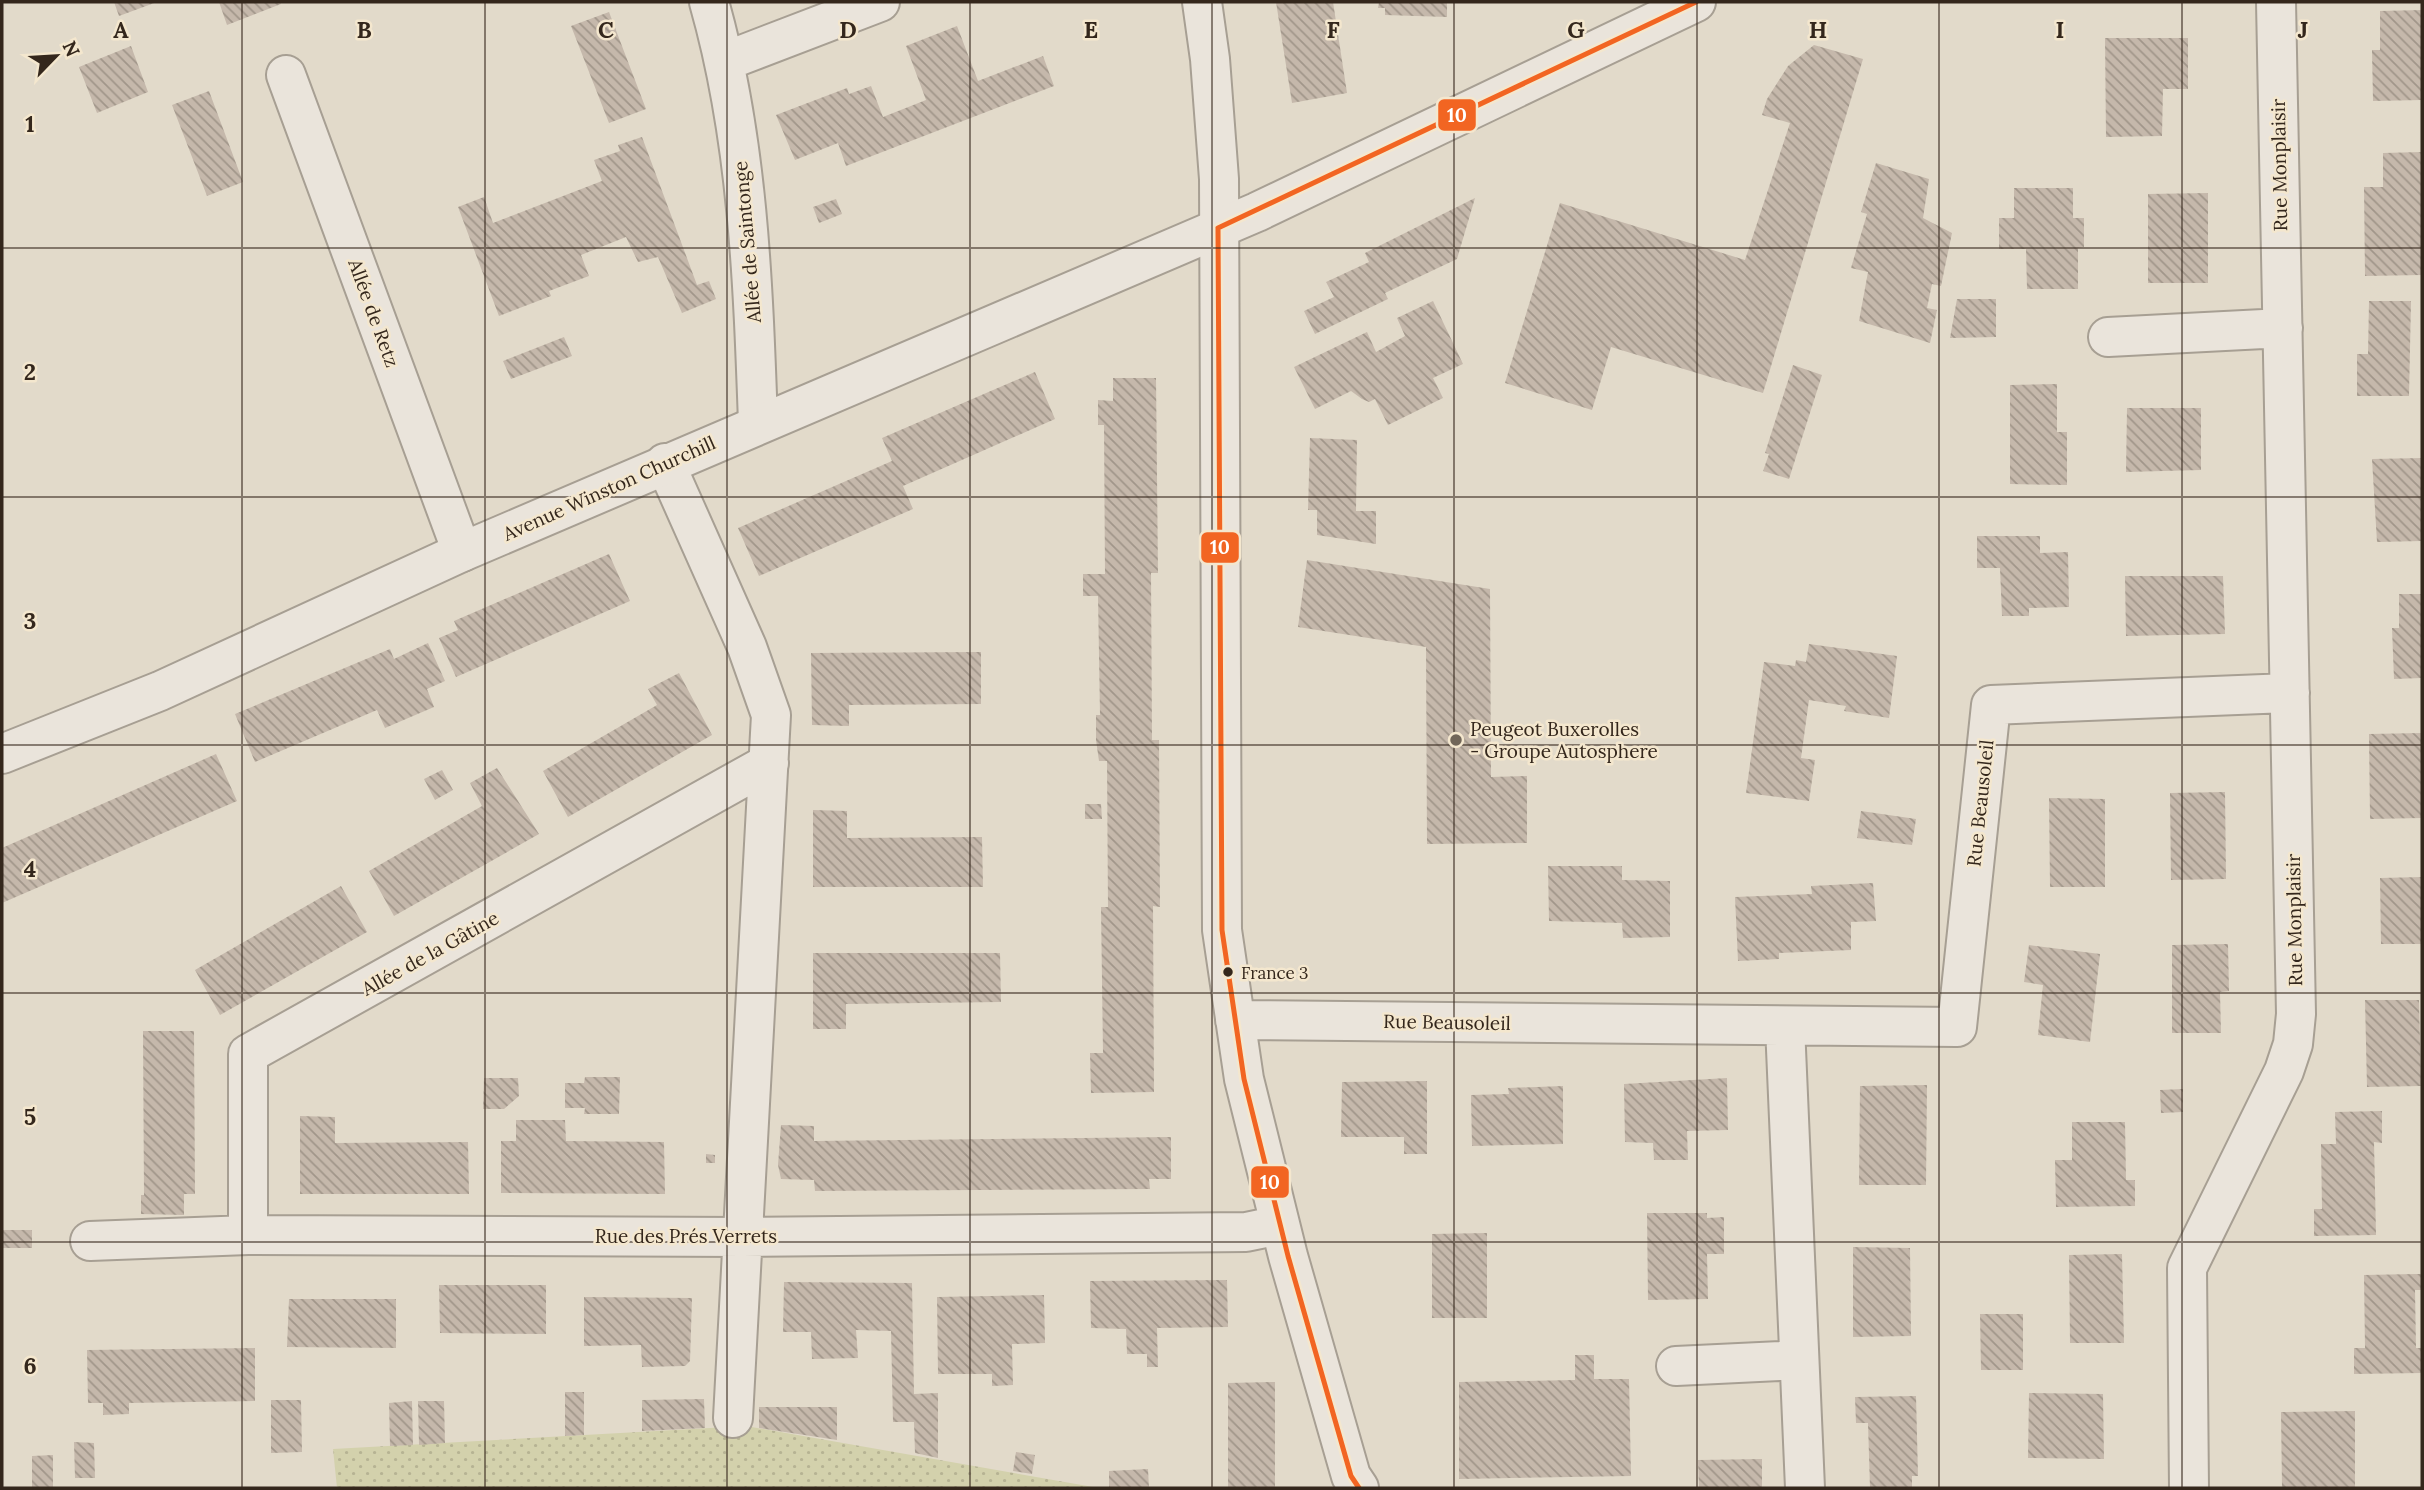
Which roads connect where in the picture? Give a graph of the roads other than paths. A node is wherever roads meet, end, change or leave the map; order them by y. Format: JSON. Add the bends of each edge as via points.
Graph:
{"nodes":[{"id":1,"x":709,"y":2,"type":"edge"},
{"id":2,"x":880,"y":2,"type":"edge"},
{"id":3,"x":1202,"y":2,"type":"edge"},
{"id":4,"x":1696,"y":2,"type":"edge"},
{"id":5,"x":2276,"y":2,"type":"edge"},
{"id":6,"x":726,"y":61,"type":"junction"},
{"id":7,"x":286,"y":75,"type":"dead end"},
{"id":8,"x":1218,"y":228,"type":"junction"},
{"id":9,"x":2283,"y":328,"type":"junction"},
{"id":10,"x":2108,"y":338,"type":"dead end"},
{"id":11,"x":758,"y":423,"type":"junction"},
{"id":12,"x":665,"y":463,"type":"junction"},
{"id":13,"x":462,"y":552,"type":"junction"},
{"id":14,"x":2290,"y":693,"type":"junction"},
{"id":15,"x":2,"y":754,"type":"edge"},
{"id":16,"x":769,"y":763,"type":"junction"},
{"id":17,"x":1235,"y":1020,"type":"junction"},
{"id":18,"x":1785,"y":1026,"type":"junction"},
{"id":19,"x":1280,"y":1225,"type":"junction"},
{"id":20,"x":248,"y":1235,"type":"junction"},
{"id":21,"x":743,"y":1237,"type":"junction"},
{"id":22,"x":90,"y":1241,"type":"dead end"},
{"id":23,"x":1799,"y":1360,"type":"junction"},
{"id":24,"x":1676,"y":1366,"type":"dead end"},
{"id":25,"x":733,"y":1418,"type":"dead end"},
{"id":26,"x":1359,"y":1488,"type":"edge"},
{"id":27,"x":1805,"y":1488,"type":"edge"},
{"id":28,"x":2189,"y":1488,"type":"edge"}],
"edges":[{"from":1,"to":6,"type":"street","name":"Allée de Saintonge"},
{"from":2,"to":6,"type":"street"},
{"from":3,"to":8,"type":"street","via":[[1219,179]]},
{"from":4,"to":8,"type":"street","name":"Avenue Winston Churchill"},
{"from":5,"to":9,"type":"street","name":"Rue Monplaisir"},
{"from":6,"to":11,"type":"street","name":"Allée de Saintonge","via":[[745,193]]},
{"from":7,"to":13,"type":"street","name":"Allée de Retz"},
{"from":8,"to":11,"type":"street","name":"Avenue Winston Churchill"},
{"from":8,"to":17,"type":"street","via":[[1222,930]]},
{"from":9,"to":10,"type":"street"},
{"from":9,"to":14,"type":"street","name":"Rue Monplaisir"},
{"from":11,"to":12,"type":"street","name":"Avenue Winston Churchill"},
{"from":12,"to":13,"type":"street","name":"Avenue Winston Churchill"},
{"from":12,"to":16,"type":"street","via":[[747,647],[771,715]]},
{"from":13,"to":15,"type":"street","name":"Avenue Winston Churchill","via":[[160,691]]},
{"from":14,"to":18,"type":"street","name":"Rue Beausoleil","via":[[1991,705],[1957,1027]]},
{"from":14,"to":28,"type":"street","name":"Rue Monplaisir","via":[[2293,1044],[2187,1268]]},
{"from":16,"to":20,"type":"street","name":"Allée de la Gâtine","via":[[248,1054]]},
{"from":16,"to":21,"type":"street"},
{"from":17,"to":18,"type":"street","name":"Rue Beausoleil"},
{"from":17,"to":19,"type":"street","via":[[1244,1079]]},
{"from":18,"to":23,"type":"street"},
{"from":19,"to":21,"type":"street","name":"Rue des Prés Verrets","via":[[1246,1232]]},
{"from":19,"to":26,"type":"street"},
{"from":20,"to":21,"type":"street","name":"Rue des Prés Verrets"},
{"from":20,"to":22,"type":"street","name":"Rue des Prés Verrets"},
{"from":21,"to":25,"type":"street"},
{"from":23,"to":24,"type":"street"},
{"from":23,"to":27,"type":"street"}]}
